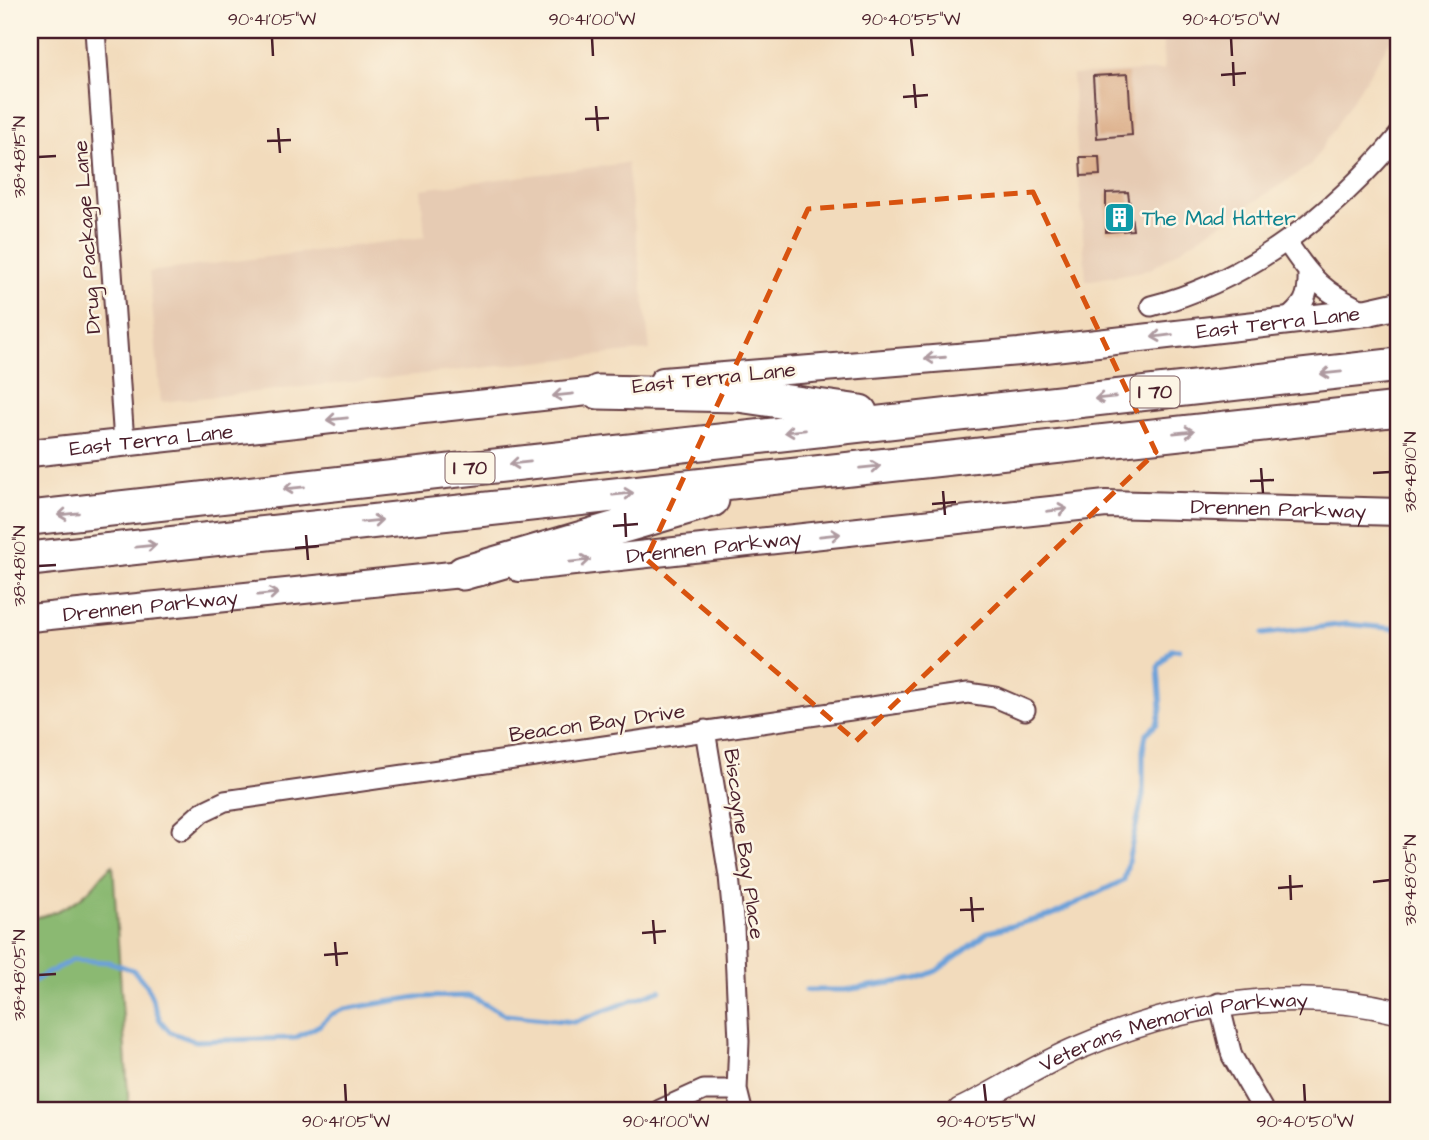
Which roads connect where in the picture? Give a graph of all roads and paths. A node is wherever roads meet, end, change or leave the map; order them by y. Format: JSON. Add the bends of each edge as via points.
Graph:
{"nodes":[{"id":1,"x":94,"y":30,"type":"edge"},
{"id":2,"x":1399,"y":135,"type":"edge"},
{"id":3,"x":1287,"y":242,"type":"junction"},
{"id":4,"x":1308,"y":275,"type":"junction"},
{"id":5,"x":1399,"y":305,"type":"edge"},
{"id":6,"x":1151,"y":306,"type":"dead end"},
{"id":7,"x":1368,"y":312,"type":"junction"},
{"id":8,"x":1284,"y":321,"type":"junction"},
{"id":9,"x":1399,"y":365,"type":"edge"},
{"id":10,"x":598,"y":392,"type":"junction"},
{"id":11,"x":1399,"y":409,"type":"edge"},
{"id":12,"x":911,"y":418,"type":"junction"},
{"id":13,"x":124,"y":442,"type":"junction"},
{"id":14,"x":30,"y":453,"type":"edge"},
{"id":15,"x":802,"y":474,"type":"junction"},
{"id":16,"x":1399,"y":512,"type":"edge"},
{"id":17,"x":30,"y":518,"type":"edge"},
{"id":18,"x":30,"y":559,"type":"edge"},
{"id":19,"x":463,"y":573,"type":"junction"},
{"id":20,"x":30,"y":618,"type":"edge"},
{"id":21,"x":1025,"y":710,"type":"dead end"},
{"id":22,"x":705,"y":730,"type":"junction"},
{"id":23,"x":183,"y":830,"type":"dead end"},
{"id":24,"x":1219,"y":1003,"type":"junction"},
{"id":25,"x":1399,"y":1012,"type":"edge"},
{"id":26,"x":737,"y":1090,"type":"junction"},
{"id":27,"x":660,"y":1110,"type":"edge"},
{"id":28,"x":742,"y":1110,"type":"edge"},
{"id":29,"x":960,"y":1110,"type":"edge"},
{"id":30,"x":1263,"y":1110,"type":"edge"}],
"edges":[{"from":1,"to":13,"type":"street","name":"Drug Package Lane"},
{"from":2,"to":3,"type":"street"},
{"from":3,"to":4,"type":"street"},
{"from":3,"to":6,"type":"street","via":[[1199,290]]},
{"from":4,"to":7,"type":"street","via":[[1335,298]]},
{"from":4,"to":8,"type":"street","via":[[1309,295],[1304,306]]},
{"from":5,"to":7,"type":"main road","name":"East Terra Lane"},
{"from":7,"to":8,"type":"main road","name":"East Terra Lane"},
{"from":8,"to":10,"type":"main road","name":"East Terra Lane","one_way":true,"via":[[1019,352],[678,379]]},
{"from":9,"to":12,"type":"highway","number":"I 70","one_way":true},
{"from":10,"to":12,"type":"highway","via":[[738,395]]},
{"from":10,"to":13,"type":"main road","name":"East Terra Lane","one_way":true},
{"from":15,"to":11,"type":"highway","number":"I 70","one_way":true},
{"from":12,"to":17,"type":"highway","number":"I 70","one_way":true},
{"from":13,"to":14,"type":"main road","name":"East Terra Lane"},
{"from":18,"to":15,"type":"highway","number":"I 70","one_way":true},
{"from":15,"to":19,"type":"highway"},
{"from":19,"to":16,"type":"main road","name":"Drennen Parkway","one_way":true,"via":[[1106,504]]},
{"from":20,"to":19,"type":"main road","name":"Drennen Parkway","one_way":true},
{"from":21,"to":22,"type":"street","name":"Beacon Bay Drive","via":[[995,697],[968,694]]},
{"from":22,"to":23,"type":"street","name":"Beacon Bay Drive","via":[[225,801],[202,812]]},
{"from":22,"to":26,"type":"street","name":"Biscayne Bay Place","via":[[729,876]]},
{"from":24,"to":25,"type":"street","name":"Veterans Memorial Parkway","via":[[1314,999]]},
{"from":24,"to":29,"type":"street","name":"Veterans Memorial Parkway","via":[[1076,1049]]},
{"from":24,"to":30,"type":"street","via":[[1232,1056]]},
{"from":26,"to":27,"type":"street","via":[[704,1090]]},
{"from":26,"to":28,"type":"street","name":"Biscayne Bay Place"}]}
